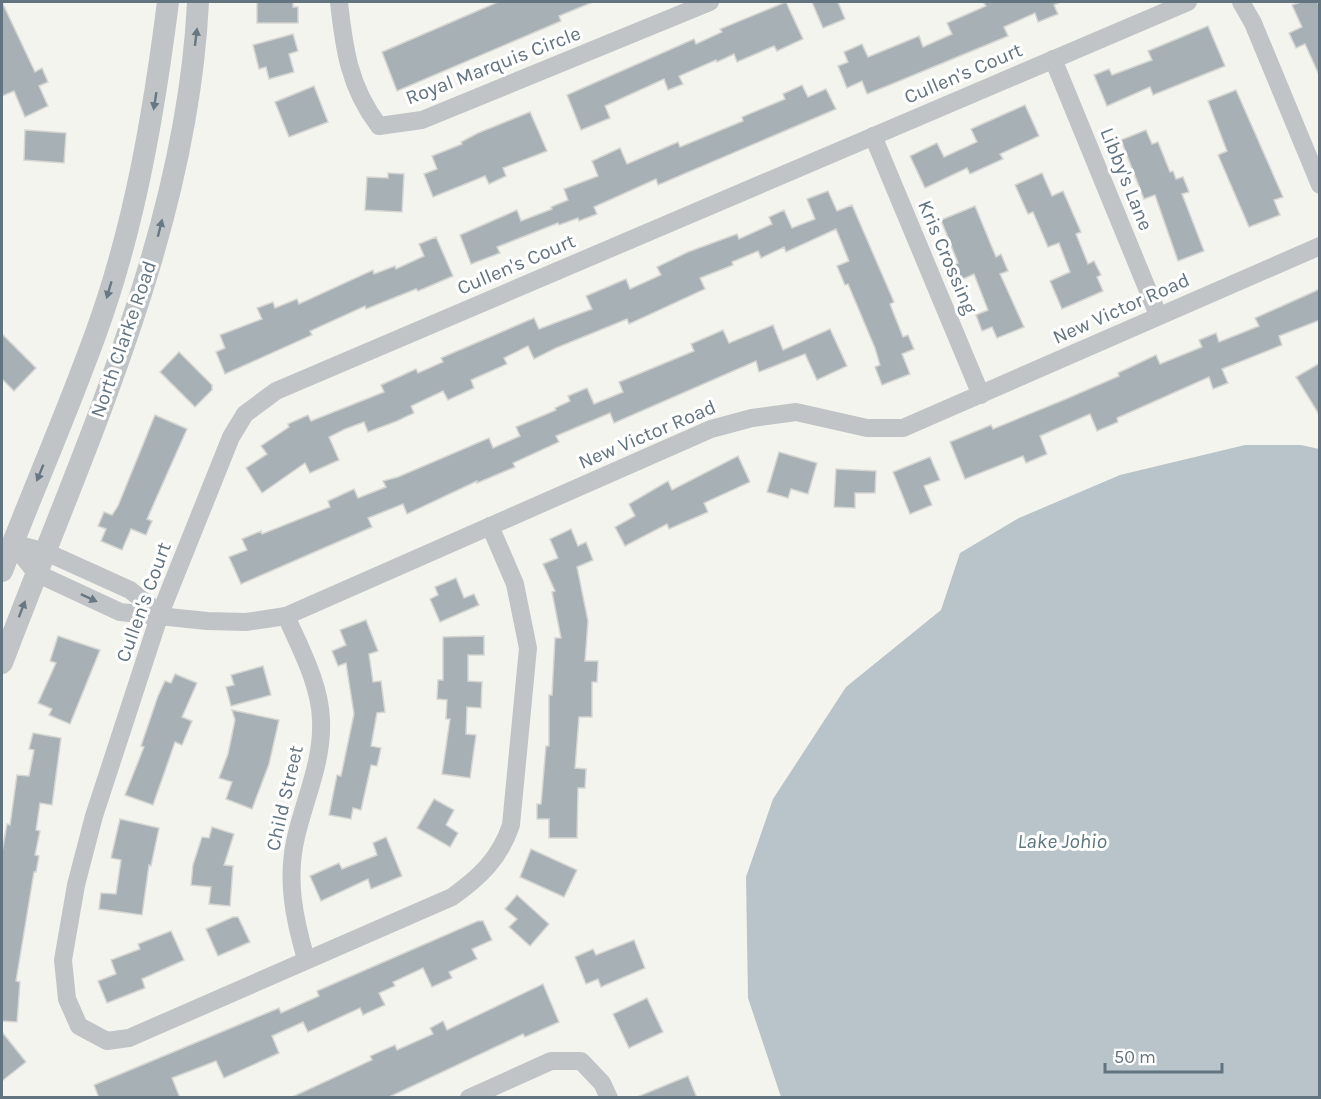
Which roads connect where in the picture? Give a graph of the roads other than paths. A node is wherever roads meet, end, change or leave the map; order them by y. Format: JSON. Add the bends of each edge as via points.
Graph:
{"nodes":[{"id":1,"x":168,"y":2,"type":"edge"},
{"id":2,"x":198,"y":2,"type":"edge"},
{"id":3,"x":339,"y":2,"type":"edge"},
{"id":4,"x":710,"y":2,"type":"edge"},
{"id":5,"x":1188,"y":2,"type":"edge"},
{"id":6,"x":1241,"y":2,"type":"edge"},
{"id":7,"x":1053,"y":59,"type":"junction"},
{"id":8,"x":873,"y":136,"type":"junction"},
{"id":9,"x":1320,"y":185,"type":"edge"},
{"id":10,"x":1320,"y":246,"type":"edge"},
{"id":11,"x":1158,"y":315,"type":"junction"},
{"id":12,"x":981,"y":395,"type":"junction"},
{"id":13,"x":490,"y":526,"type":"junction"},
{"id":14,"x":12,"y":543,"type":"junction"},
{"id":15,"x":46,"y":552,"type":"junction"},
{"id":16,"x":2,"y":571,"type":"edge"},
{"id":17,"x":36,"y":573,"type":"junction"},
{"id":18,"x":160,"y":614,"type":"junction"},
{"id":19,"x":286,"y":616,"type":"junction"},
{"id":20,"x":2,"y":663,"type":"edge"},
{"id":21,"x":306,"y":959,"type":"junction"},
{"id":22,"x":469,"y":1098,"type":"edge"},
{"id":23,"x":609,"y":1098,"type":"edge"}],
"edges":[{"from":1,"to":14,"type":"street","name":"North Clarke Road","one_way":true,"via":[[155,105],[98,329]]},
{"from":15,"to":2,"type":"street","name":"North Clarke Road","one_way":true,"via":[[159,235],[180,141],[197,34]]},
{"from":3,"to":4,"type":"street","name":"Royal Marquis Circle","via":[[345,54],[364,106],[379,126],[422,120]]},
{"from":5,"to":7,"type":"street","name":"Cullen's Court"},
{"from":6,"to":9,"type":"street","via":[[1253,22]]},
{"from":7,"to":8,"type":"street","name":"Cullen's Court"},
{"from":7,"to":11,"type":"street","name":"Libby's Lane"},
{"from":8,"to":12,"type":"street","name":"Kris Crossing"},
{"from":8,"to":18,"type":"street","name":"Cullen's Court","via":[[276,391],[245,414],[231,437]]},
{"from":10,"to":11,"type":"street","name":"New Victor Road"},
{"from":11,"to":12,"type":"street","name":"New Victor Road"},
{"from":12,"to":13,"type":"street","name":"New Victor Road","via":[[903,428],[867,428],[796,412],[722,426]]},
{"from":13,"to":19,"type":"street","name":"New Victor Road"},
{"from":13,"to":21,"type":"street","name":"Cullen's Court","via":[[515,584],[528,648],[511,825],[505,845],[482,876],[452,897]]},
{"from":14,"to":15,"type":"street"},
{"from":14,"to":16,"type":"street","name":"North Clarke Road"},
{"from":14,"to":17,"type":"street","name":"New Victor Road"},
{"from":15,"to":17,"type":"street","name":"North Clarke Road"},
{"from":15,"to":18,"type":"street","via":[[130,590]]},
{"from":17,"to":18,"type":"street","name":"New Victor Road","one_way":true,"via":[[120,612]]},
{"from":20,"to":17,"type":"street","name":"North Clarke Road","one_way":true},
{"from":18,"to":19,"type":"street","name":"New Victor Road","via":[[246,622]]},
{"from":18,"to":21,"type":"street","name":"Cullen's Court","via":[[94,816],[76,885],[63,960],[67,999],[79,1026],[106,1041],[129,1038]]},
{"from":19,"to":21,"type":"street","name":"Child Street","via":[[313,680],[321,719],[319,758],[295,838],[291,879],[292,912]]},
{"from":22,"to":23,"type":"street","via":[[551,1061],[581,1061],[602,1083]]}]}
